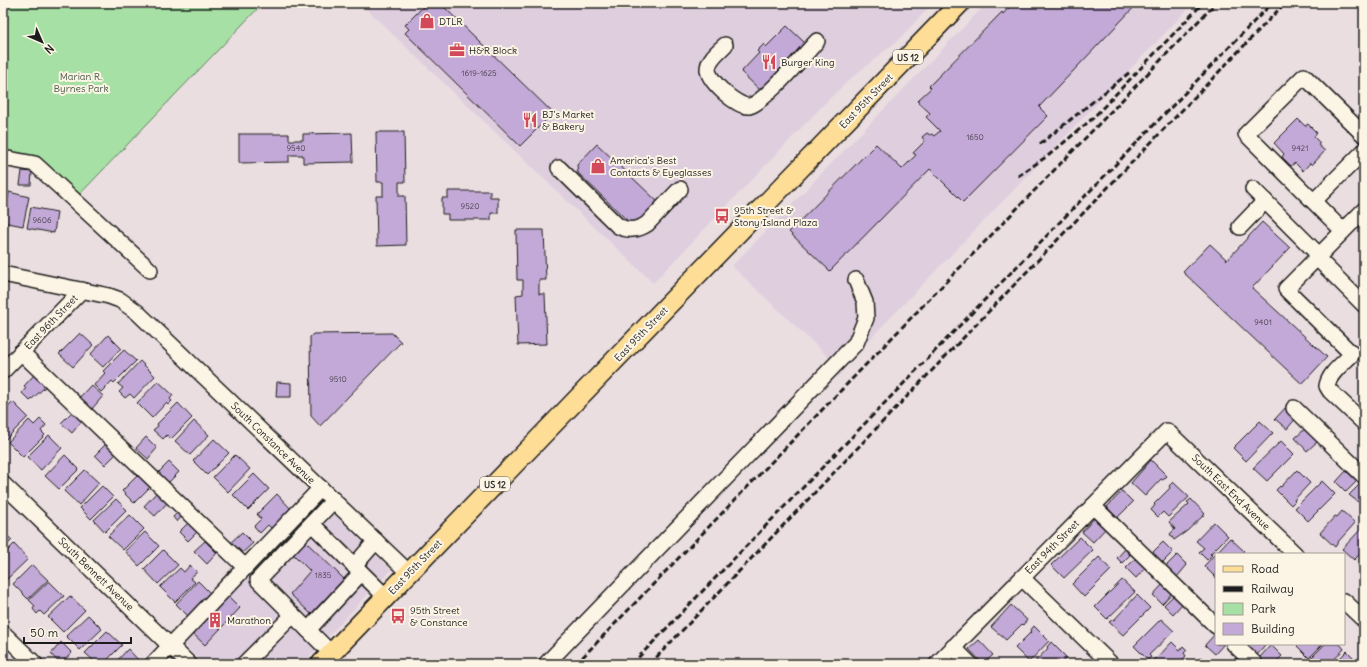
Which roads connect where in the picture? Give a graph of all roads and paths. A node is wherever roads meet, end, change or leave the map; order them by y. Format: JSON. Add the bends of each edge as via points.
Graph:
{"nodes":[{"id":1,"x":960,"y":3,"type":"edge"},
{"id":2,"x":817,"y":41,"type":"dead end"},
{"id":3,"x":725,"y":45,"type":"dead end"},
{"id":4,"x":1364,"y":135,"type":"edge"},
{"id":5,"x":1364,"y":151,"type":"edge"},
{"id":6,"x":3,"y":158,"type":"edge"},
{"id":7,"x":559,"y":168,"type":"dead end"},
{"id":8,"x":680,"y":189,"type":"dead end"},
{"id":9,"x":1253,"y":189,"type":"dead end"},
{"id":10,"x":1265,"y":201,"type":"junction"},
{"id":11,"x":1314,"y":201,"type":"junction"},
{"id":12,"x":1364,"y":210,"type":"edge"},
{"id":13,"x":1240,"y":226,"type":"dead end"},
{"id":14,"x":1343,"y":231,"type":"junction"},
{"id":15,"x":1318,"y":257,"type":"junction"},
{"id":16,"x":150,"y":270,"type":"dead end"},
{"id":17,"x":3,"y":274,"type":"edge"},
{"id":18,"x":856,"y":280,"type":"dead end"},
{"id":19,"x":82,"y":290,"type":"junction"},
{"id":20,"x":1364,"y":305,"type":"edge"},
{"id":21,"x":21,"y":352,"type":"junction"},
{"id":22,"x":3,"y":371,"type":"edge"},
{"id":23,"x":1294,"y":408,"type":"dead end"},
{"id":24,"x":1364,"y":423,"type":"edge"},
{"id":25,"x":1167,"y":431,"type":"joint"},
{"id":26,"x":1364,"y":476,"type":"edge"},
{"id":27,"x":3,"y":484,"type":"edge"},
{"id":28,"x":321,"y":488,"type":"junction"},
{"id":29,"x":334,"y":500,"type":"junction"},
{"id":30,"x":1093,"y":506,"type":"junction"},
{"id":31,"x":312,"y":524,"type":"junction"},
{"id":32,"x":376,"y":542,"type":"junction"},
{"id":33,"x":1294,"y":553,"type":"edge"},
{"id":34,"x":245,"y":568,"type":"junction"},
{"id":35,"x":358,"y":569,"type":"junction"},
{"id":36,"x":409,"y":573,"type":"junction"},
{"id":37,"x":1022,"y":578,"type":"junction"},
{"id":38,"x":386,"y":597,"type":"junction"},
{"id":39,"x":1345,"y":602,"type":"edge"},
{"id":40,"x":293,"y":614,"type":"junction"},
{"id":41,"x":1364,"y":620,"type":"edge"},
{"id":42,"x":1215,"y":625,"type":"edge"},
{"id":43,"x":308,"y":630,"type":"junction"},
{"id":44,"x":3,"y":633,"type":"edge"},
{"id":45,"x":1235,"y":645,"type":"edge"},
{"id":46,"x":170,"y":646,"type":"junction"},
{"id":47,"x":953,"y":647,"type":"junction"},
{"id":48,"x":326,"y":659,"type":"edge"},
{"id":49,"x":182,"y":662,"type":"edge"},
{"id":50,"x":35,"y":664,"type":"edge"},
{"id":51,"x":153,"y":664,"type":"edge"},
{"id":52,"x":244,"y":664,"type":"edge"},
{"id":53,"x":546,"y":664,"type":"edge"},
{"id":54,"x":937,"y":664,"type":"edge"},
{"id":55,"x":970,"y":664,"type":"edge"},
{"id":56,"x":1111,"y":664,"type":"edge"},
{"id":57,"x":1255,"y":664,"type":"edge"}],
"edges":[{"from":1,"to":36,"type":"main road","name":"East 95th Street","number":"US 12"},
{"from":2,"to":3,"type":"street","via":[[766,96],[750,106],[736,103],[710,75],[710,63]]},
{"from":4,"to":11,"type":"street","via":[[1304,76],[1246,134]]},
{"from":5,"to":11,"type":"street"},
{"from":6,"to":16,"type":"street","via":[[35,164]]},
{"from":7,"to":8,"type":"street","via":[[618,226],[627,230],[647,224]]},
{"from":9,"to":10,"type":"street"},
{"from":10,"to":13,"type":"street"},
{"from":10,"to":15,"type":"street"},
{"from":11,"to":14,"type":"street"},
{"from":12,"to":14,"type":"street"},
{"from":14,"to":15,"type":"street"},
{"from":15,"to":20,"type":"street"},
{"from":15,"to":24,"type":"street","via":[[1286,289],[1352,354],[1328,380],[1327,386]]},
{"from":17,"to":19,"type":"street","name":"South Constance Avenue"},
{"from":18,"to":53,"type":"street","via":[[865,302],[866,318],[856,343]]},
{"from":19,"to":21,"type":"street","name":"East 96th Street"},
{"from":19,"to":28,"type":"street","name":"South Constance Avenue","via":[[120,300],[137,312]]},
{"from":21,"to":22,"type":"street","name":"East 96th Street"},
{"from":21,"to":34,"type":"street"},
{"from":23,"to":26,"type":"street"},
{"from":25,"to":30,"type":"street","name":"East 94th Street"},
{"from":25,"to":33,"type":"street","name":"South East End Avenue"},
{"from":27,"to":46,"type":"street","name":"South Bennett Avenue"},
{"from":28,"to":29,"type":"street","name":"South Constance Avenue"},
{"from":28,"to":34,"type":"street"},
{"from":29,"to":31,"type":"street"},
{"from":29,"to":32,"type":"street","name":"South Constance Avenue"},
{"from":30,"to":37,"type":"street","name":"East 94th Street"},
{"from":30,"to":42,"type":"street"},
{"from":31,"to":35,"type":"street"},
{"from":31,"to":40,"type":"street","via":[[258,580]]},
{"from":32,"to":35,"type":"street"},
{"from":32,"to":36,"type":"street","name":"South Constance Avenue"},
{"from":34,"to":46,"type":"street"},
{"from":35,"to":38,"type":"street"},
{"from":35,"to":43,"type":"street"},
{"from":36,"to":38,"type":"main road","name":"East 95th Street","number":"US 12"},
{"from":37,"to":47,"type":"street","name":"East 94th Street"},
{"from":37,"to":56,"type":"street"},
{"from":38,"to":48,"type":"main road","name":"East 95th Street","number":"US 12"},
{"from":39,"to":41,"type":"street"},
{"from":40,"to":43,"type":"street"},
{"from":40,"to":52,"type":"street"},
{"from":43,"to":48,"type":"street"},
{"from":44,"to":50,"type":"street"},
{"from":45,"to":57,"type":"street"},
{"from":46,"to":49,"type":"street","name":"South Bennett Avenue"},
{"from":46,"to":51,"type":"street"},
{"from":47,"to":54,"type":"street","name":"East 94th Street"},
{"from":47,"to":55,"type":"street"}]}
